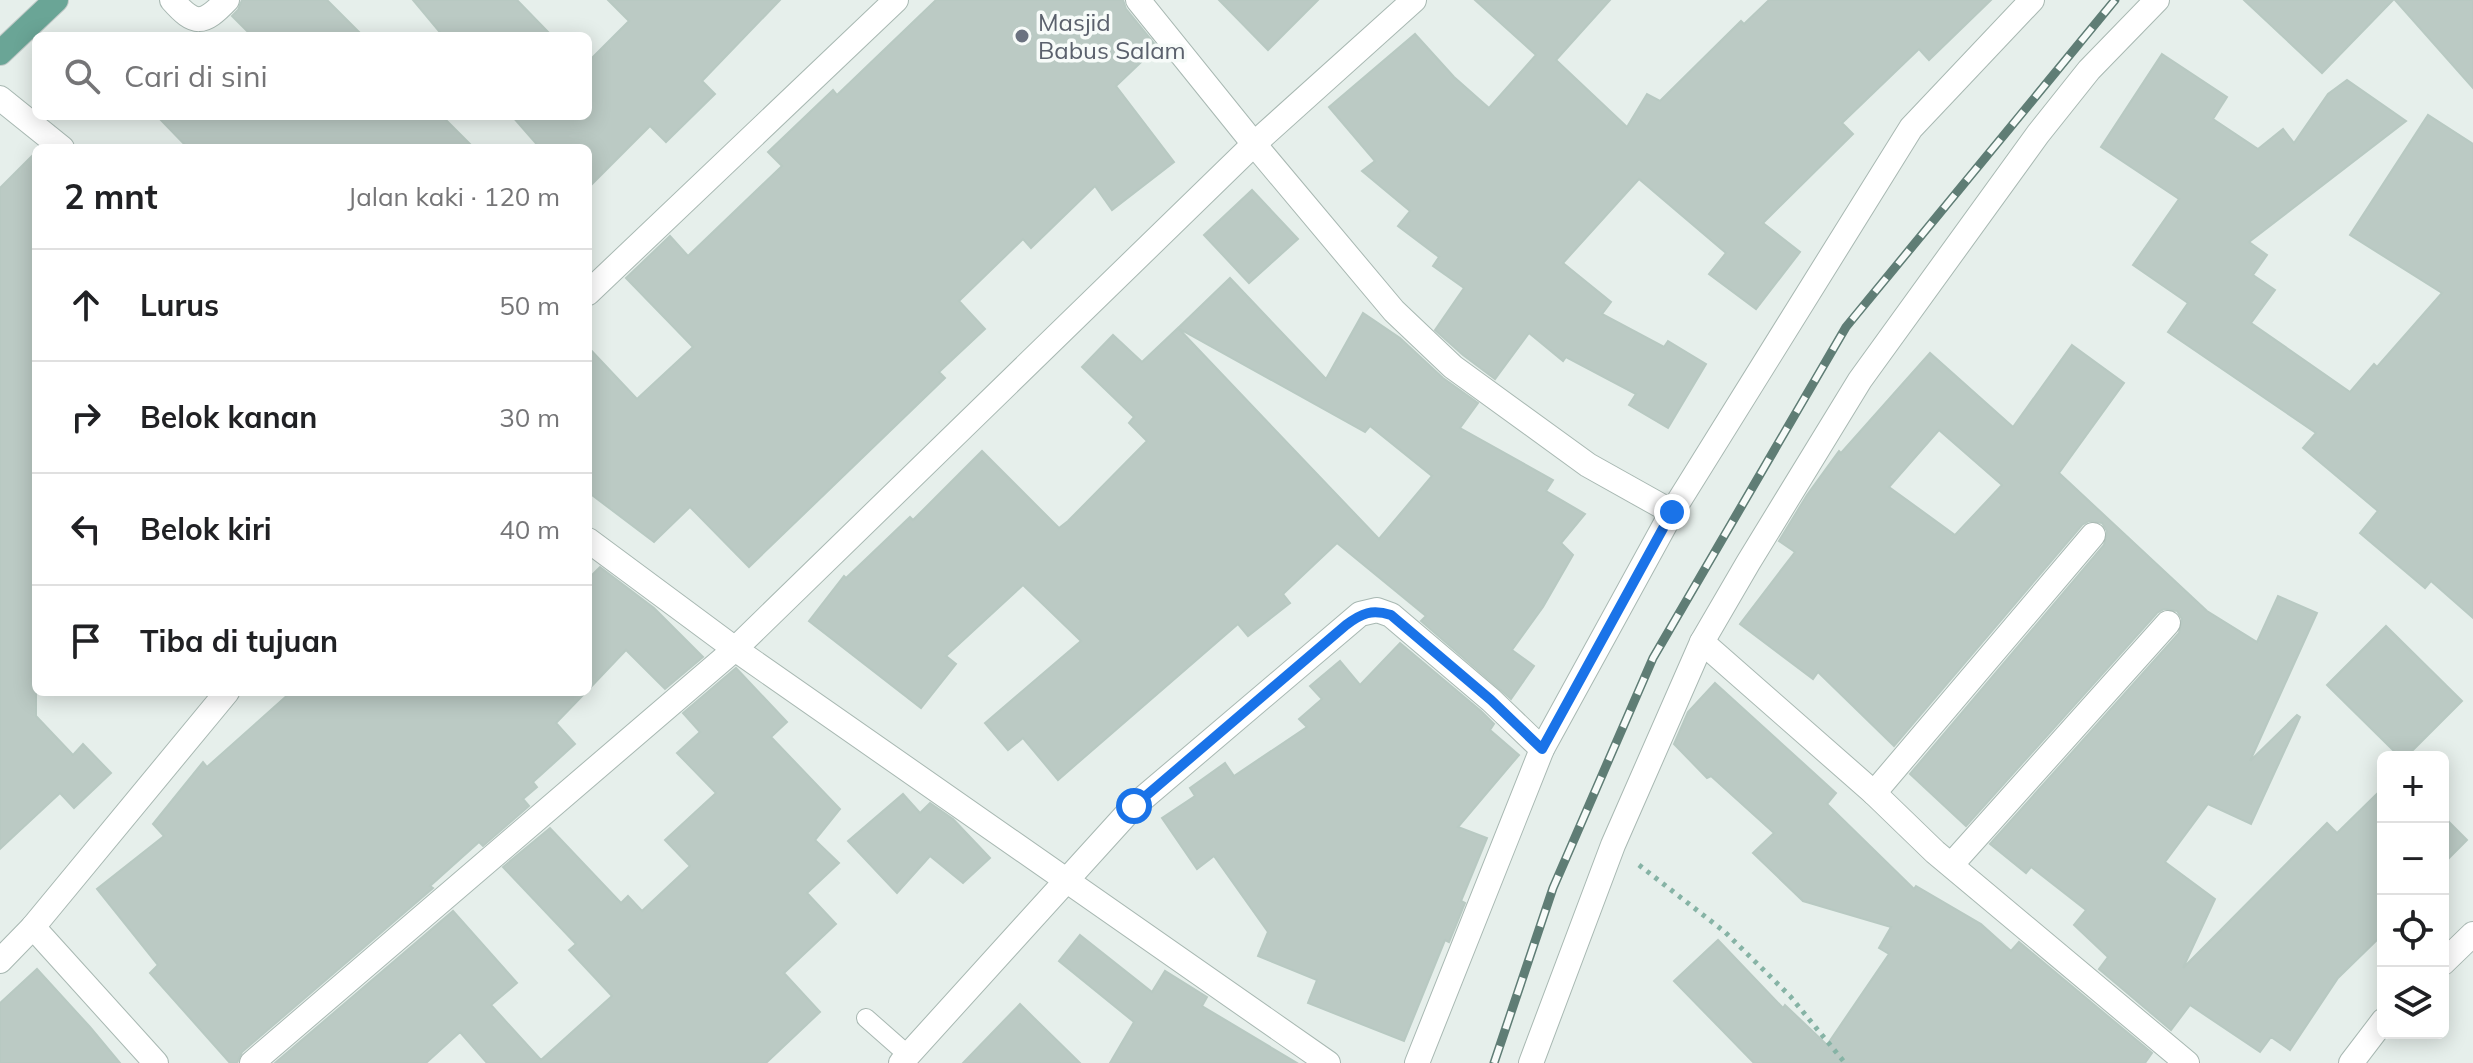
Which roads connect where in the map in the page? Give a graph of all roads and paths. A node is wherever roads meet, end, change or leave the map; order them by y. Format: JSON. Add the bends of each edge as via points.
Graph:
{"nodes":[{"id":1,"x":56,"y":0,"type":"edge"},
{"id":2,"x":172,"y":0,"type":"edge"},
{"id":3,"x":227,"y":0,"type":"edge"},
{"id":4,"x":896,"y":0,"type":"edge"},
{"id":5,"x":1138,"y":0,"type":"edge"},
{"id":6,"x":1414,"y":0,"type":"edge"},
{"id":7,"x":2032,"y":0,"type":"edge"},
{"id":8,"x":2157,"y":0,"type":"edge"},
{"id":9,"x":2,"y":46,"type":"edge"},
{"id":10,"x":0,"y":98,"type":"edge"},
{"id":11,"x":57,"y":144,"type":"edge"},
{"id":12,"x":1254,"y":144,"type":"junction"},
{"id":13,"x":592,"y":289,"type":"edge"},
{"id":14,"x":1672,"y":512,"type":"junction"},
{"id":15,"x":2093,"y":535,"type":"dead end"},
{"id":16,"x":592,"y":543,"type":"edge"},
{"id":17,"x":2168,"y":623,"type":"dead end"},
{"id":18,"x":1702,"y":642,"type":"junction"},
{"id":19,"x":735,"y":649,"type":"junction"},
{"id":20,"x":224,"y":696,"type":"edge"},
{"id":21,"x":1542,"y":749,"type":"junction"},
{"id":22,"x":1874,"y":793,"type":"junction"},
{"id":23,"x":1613,"y":845,"type":"junction"},
{"id":24,"x":1952,"y":864,"type":"junction"},
{"id":25,"x":1067,"y":879,"type":"junction"},
{"id":26,"x":33,"y":927,"type":"junction"},
{"id":27,"x":2473,"y":934,"type":"edge"},
{"id":28,"x":2449,"y":957,"type":"edge"},
{"id":29,"x":0,"y":961,"type":"edge"},
{"id":30,"x":866,"y":1018,"type":"dead end"},
{"id":31,"x":2377,"y":1029,"type":"edge"},
{"id":32,"x":905,"y":1059,"type":"edge"},
{"id":33,"x":156,"y":1063,"type":"edge"},
{"id":34,"x":252,"y":1063,"type":"edge"},
{"id":35,"x":1328,"y":1063,"type":"edge"},
{"id":36,"x":1417,"y":1063,"type":"edge"},
{"id":37,"x":1531,"y":1063,"type":"edge"},
{"id":38,"x":1845,"y":1063,"type":"edge"},
{"id":39,"x":2187,"y":1063,"type":"edge"},
{"id":40,"x":2351,"y":1063,"type":"edge"}],
"edges":[{"from":1,"to":9,"type":"main road"},
{"from":2,"to":3,"type":"street","via":[[193,20],[212,16]]},
{"from":4,"to":13,"type":"street"},
{"from":5,"to":12,"type":"street"},
{"from":6,"to":12,"type":"street"},
{"from":7,"to":14,"type":"street","via":[[1911,128]]},
{"from":8,"to":18,"type":"street","via":[[2089,70],[2038,134],[1860,380]]},
{"from":10,"to":11,"type":"street"},
{"from":12,"to":14,"type":"street","via":[[1394,311],[1453,367],[1588,465]]},
{"from":12,"to":19,"type":"street"},
{"from":14,"to":21,"type":"street"},
{"from":15,"to":22,"type":"street"},
{"from":16,"to":19,"type":"street"},
{"from":17,"to":24,"type":"street"},
{"from":18,"to":22,"type":"street"},
{"from":18,"to":23,"type":"street"},
{"from":19,"to":25,"type":"street"},
{"from":19,"to":34,"type":"street"},
{"from":20,"to":26,"type":"street"},
{"from":21,"to":25,"type":"street","via":[[1391,615],[1377,610],[1360,614],[1134,806]]},
{"from":21,"to":36,"type":"street"},
{"from":22,"to":24,"type":"street"},
{"from":23,"to":37,"type":"street"},
{"from":23,"to":38,"type":"path","via":[[1725,932],[1790,996]]},
{"from":24,"to":39,"type":"street"},
{"from":25,"to":32,"type":"street"},
{"from":25,"to":35,"type":"street"},
{"from":26,"to":29,"type":"street"},
{"from":26,"to":33,"type":"street"},
{"from":27,"to":28,"type":"street"},
{"from":30,"to":32,"type":"lane"},
{"from":31,"to":40,"type":"street"}]}
